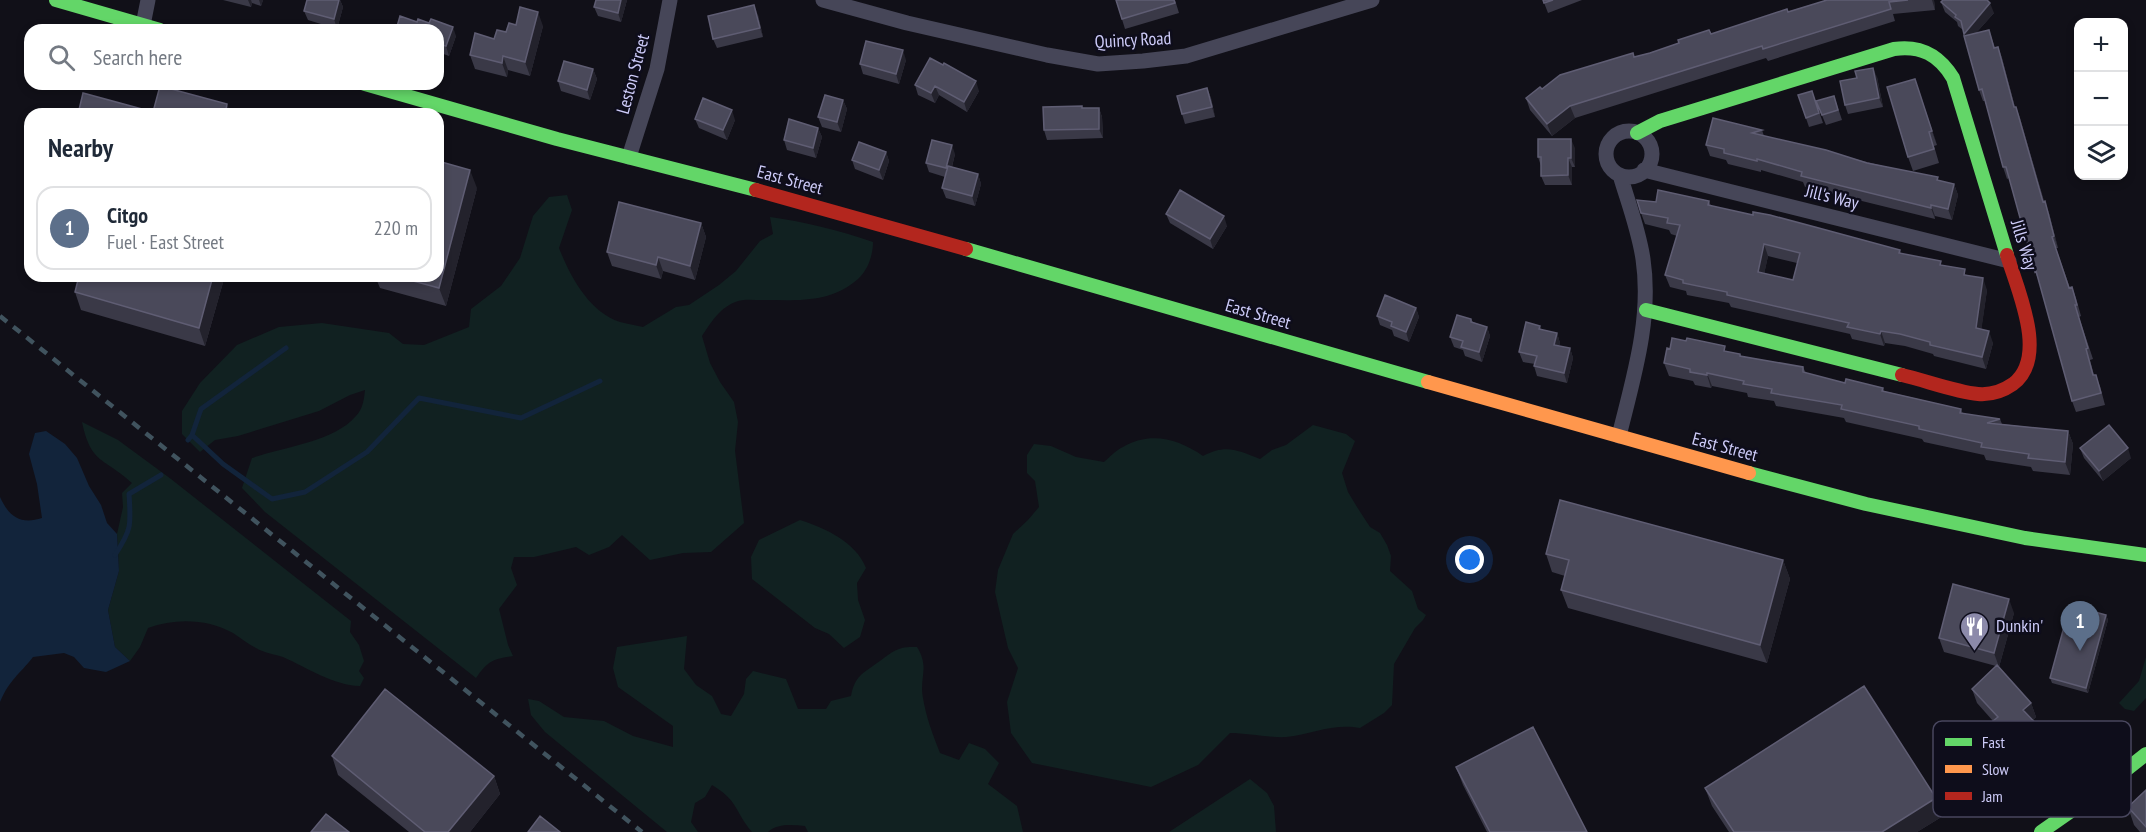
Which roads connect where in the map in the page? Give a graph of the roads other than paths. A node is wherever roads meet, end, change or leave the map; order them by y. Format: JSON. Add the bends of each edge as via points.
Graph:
{"nodes":[{"id":1,"x":56,"y":0,"type":"edge"},
{"id":2,"x":148,"y":0,"type":"edge"},
{"id":3,"x":670,"y":0,"type":"edge"},
{"id":4,"x":823,"y":0,"type":"edge"},
{"id":5,"x":1372,"y":0,"type":"edge"},
{"id":6,"x":140,"y":24,"type":"edge"},
{"id":7,"x":143,"y":24,"type":"edge"},
{"id":8,"x":386,"y":90,"type":"edge"},
{"id":9,"x":1637,"y":133,"type":"junction"},
{"id":10,"x":629,"y":156,"type":"junction"},
{"id":11,"x":1644,"y":170,"type":"junction"},
{"id":12,"x":1620,"y":175,"type":"junction"},
{"id":13,"x":2009,"y":261,"type":"junction"},
{"id":14,"x":1646,"y":310,"type":"junction"},
{"id":15,"x":1619,"y":436,"type":"junction"},
{"id":16,"x":2146,"y":555,"type":"edge"},
{"id":17,"x":2146,"y":754,"type":"edge"},
{"id":18,"x":2131,"y":766,"type":"edge"},
{"id":19,"x":2062,"y":817,"type":"edge"},
{"id":20,"x":2041,"y":832,"type":"edge"}],
"edges":[{"from":1,"to":6,"type":"main road"},
{"from":2,"to":7,"type":"street"},
{"from":3,"to":10,"type":"street","name":"Leston Street","via":[[657,69]]},
{"from":4,"to":5,"type":"street","name":"Quincy Road","via":[[1098,64],[1186,56]]},
{"from":8,"to":10,"type":"main road","name":"East Street"},
{"from":9,"to":11,"type":"street","via":[[1651,150]]},
{"from":9,"to":12,"type":"street","name":"Jills Way","via":[[1623,132],[1608,145],[1606,159]]},
{"from":9,"to":13,"type":"main road","name":"Jills Way","via":[[1660,121],[1894,49],[1929,51],[1953,78]]},
{"from":10,"to":15,"type":"main road","name":"East Street"},
{"from":11,"to":12,"type":"street","via":[[1633,176]]},
{"from":11,"to":13,"type":"street","name":"Jill's Way"},
{"from":12,"to":14,"type":"street","name":"Jills Way","via":[[1643,259]]},
{"from":13,"to":14,"type":"main road","name":"Jills Way","via":[[2028,322],[2031,349],[2021,375],[2004,392],[1992,394],[1978,394]]},
{"from":14,"to":15,"type":"street","name":"Jills Way"},
{"from":15,"to":16,"type":"main road","name":"East Street","via":[[1866,504],[2025,538]]},
{"from":17,"to":18,"type":"main road"},
{"from":19,"to":20,"type":"main road"}]}
